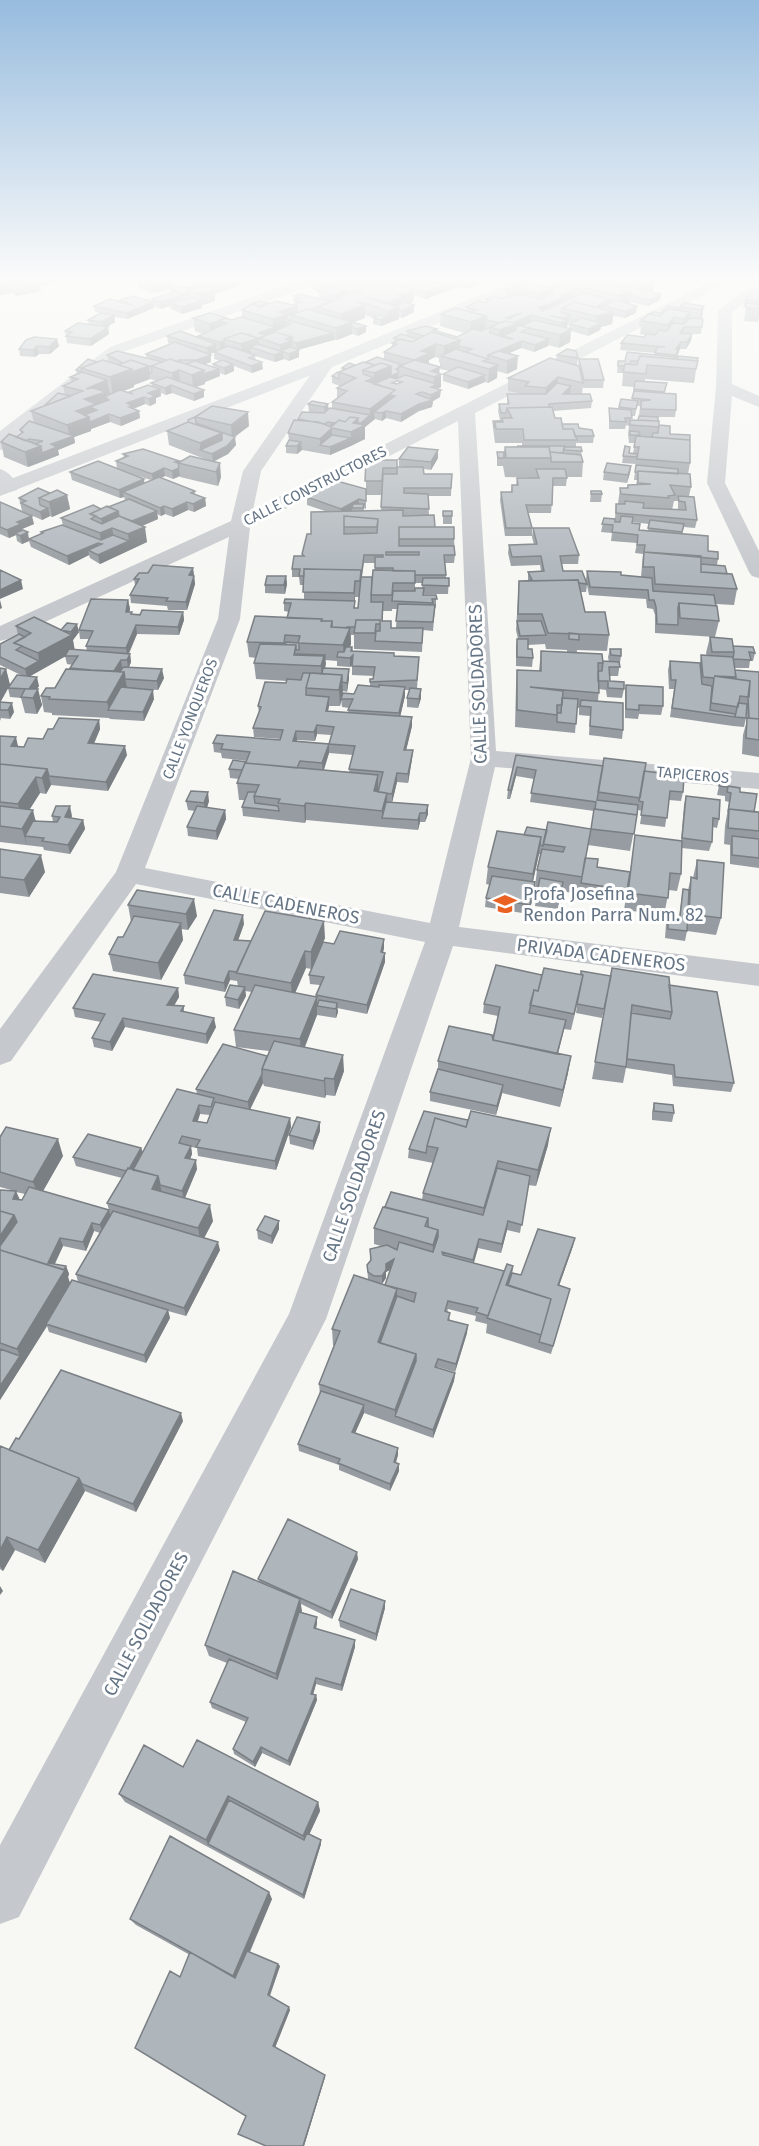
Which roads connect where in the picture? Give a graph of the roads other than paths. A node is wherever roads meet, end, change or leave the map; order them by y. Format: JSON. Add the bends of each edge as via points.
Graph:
{"nodes":[{"id":1,"x":75,"y":381,"type":"edge"},
{"id":2,"x":280,"y":381,"type":"edge"},
{"id":3,"x":316,"y":381,"type":"edge"},
{"id":4,"x":523,"y":381,"type":"edge"},
{"id":5,"x":724,"y":381,"type":"edge"},
{"id":6,"x":724,"y":386,"type":"junction"},
{"id":7,"x":759,"y":402,"type":"edge"},
{"id":8,"x":466,"y":410,"type":"junction"},
{"id":9,"x":0,"y":445,"type":"edge"},
{"id":10,"x":294,"y":476,"type":"dead end"},
{"id":11,"x":325,"y":480,"type":"junction"},
{"id":12,"x":3,"y":484,"type":"edge"},
{"id":13,"x":240,"y":524,"type":"junction"},
{"id":14,"x":759,"y":572,"type":"edge"},
{"id":15,"x":0,"y":634,"type":"edge"},
{"id":16,"x":484,"y":758,"type":"junction"},
{"id":17,"x":759,"y":781,"type":"edge"},
{"id":18,"x":129,"y":874,"type":"junction"},
{"id":19,"x":442,"y":935,"type":"junction"},
{"id":20,"x":759,"y":975,"type":"edge"},
{"id":21,"x":0,"y":1053,"type":"edge"},
{"id":22,"x":0,"y":1898,"type":"edge"}],
"edges":[{"from":1,"to":9,"type":"street","via":[[4,436]]},
{"from":2,"to":12,"type":"street"},
{"from":3,"to":13,"type":"street","name":"CALLE YONQUEROS","via":[[263,472]]},
{"from":4,"to":8,"type":"street","name":"CALLE CONSTRUCTORES"},
{"from":5,"to":6,"type":"street"},
{"from":6,"to":7,"type":"street"},
{"from":6,"to":14,"type":"street","via":[[716,483]]},
{"from":8,"to":11,"type":"street","name":"CALLE CONSTRUCTORES"},
{"from":8,"to":16,"type":"street","name":"CALLE SOLDADORES"},
{"from":10,"to":11,"type":"street"},
{"from":11,"to":13,"type":"street","name":"CALLE CONSTRUCTORES"},
{"from":13,"to":15,"type":"street","name":"CALLE CONSTRUCTORES"},
{"from":13,"to":18,"type":"street","name":"CALLE YONQUEROS","via":[[229,619]]},
{"from":16,"to":17,"type":"street","name":"TAPICEROS"},
{"from":16,"to":19,"type":"street","name":"CALLE SOLDADORES"},
{"from":18,"to":19,"type":"street","name":"CALLE CADENEROS"},
{"from":18,"to":21,"type":"street","name":"CALLE YONQUEROS"},
{"from":19,"to":20,"type":"street","name":"PRIVADA CADENEROS"},
{"from":19,"to":22,"type":"street","name":"CALLE SOLDADORES","via":[[307,1319]]}]}
